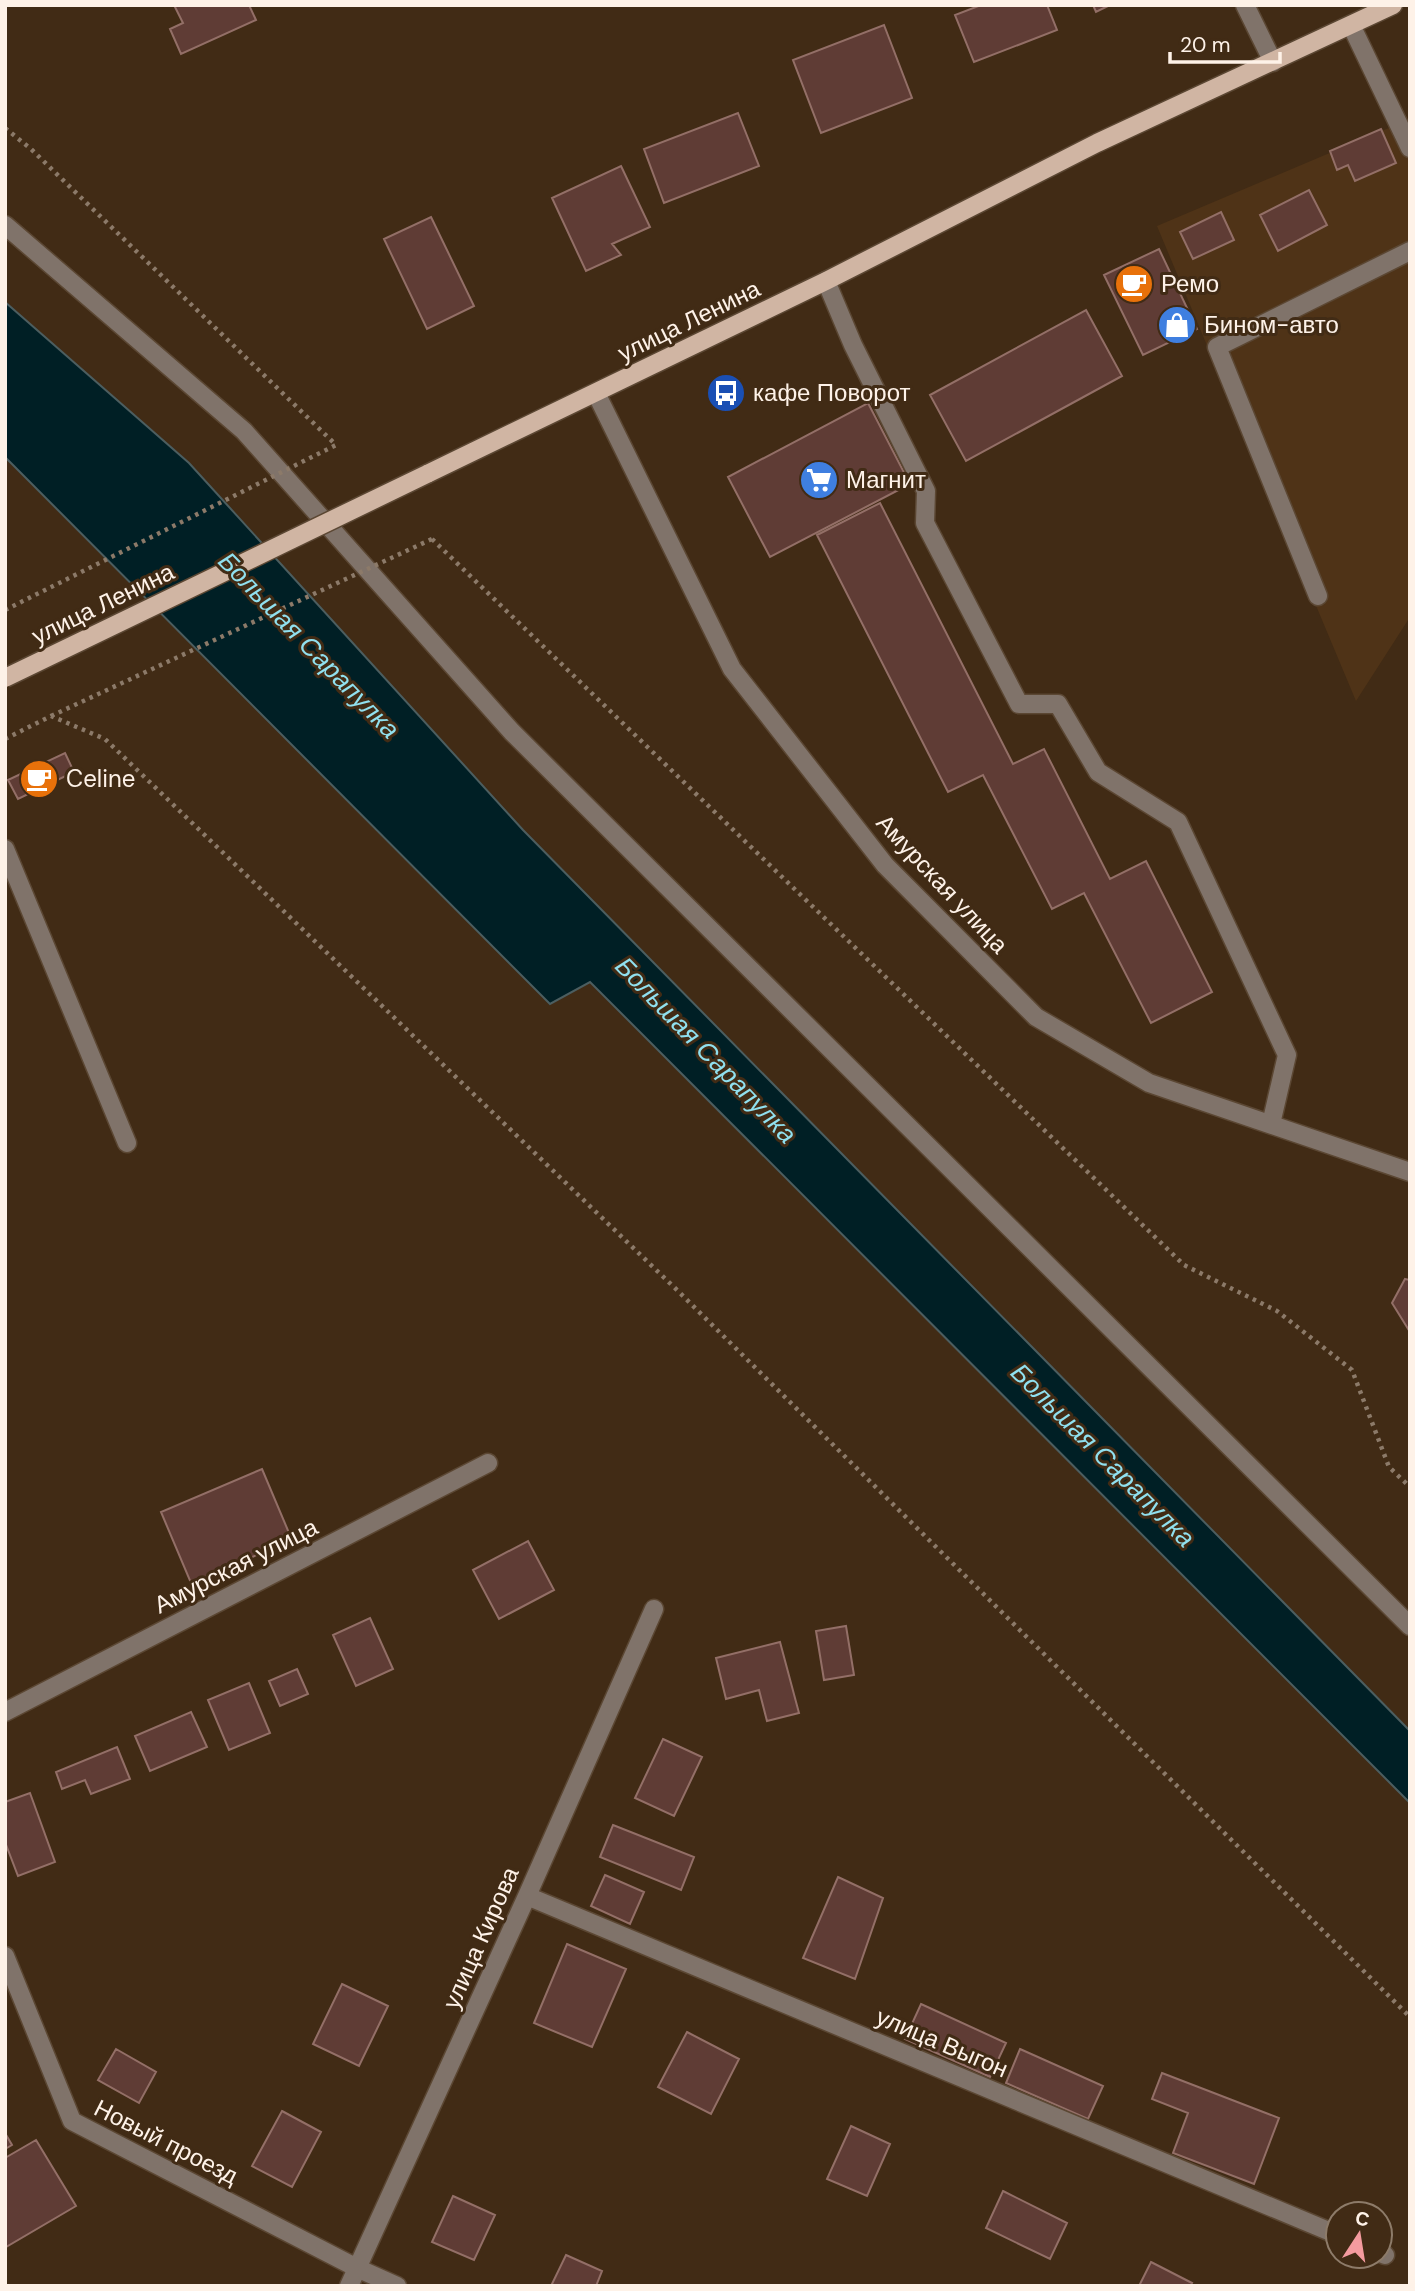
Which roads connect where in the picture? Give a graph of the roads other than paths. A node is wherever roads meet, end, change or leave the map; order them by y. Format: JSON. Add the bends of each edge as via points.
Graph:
{"nodes":[{"id":1,"x":1245,"y":5,"type":"edge"},
{"id":2,"x":1393,"y":5,"type":"edge"},
{"id":3,"x":1351,"y":25,"type":"junction"},
{"id":4,"x":1273,"y":62,"type":"junction"},
{"id":5,"x":1410,"y":148,"type":"edge"},
{"id":6,"x":5,"y":225,"type":"edge"},
{"id":7,"x":1410,"y":251,"type":"edge"},
{"id":8,"x":826,"y":281,"type":"junction"},
{"id":9,"x":596,"y":393,"type":"junction"},
{"id":10,"x":1318,"y":596,"type":"dead end"},
{"id":11,"x":5,"y":678,"type":"edge"},
{"id":12,"x":5,"y":849,"type":"edge"},
{"id":13,"x":1271,"y":1124,"type":"junction"},
{"id":14,"x":127,"y":1143,"type":"dead end"},
{"id":15,"x":1410,"y":1172,"type":"edge"},
{"id":16,"x":488,"y":1463,"type":"dead end"},
{"id":17,"x":654,"y":1609,"type":"dead end"},
{"id":18,"x":1410,"y":1626,"type":"edge"},
{"id":19,"x":5,"y":1712,"type":"edge"},
{"id":20,"x":527,"y":1896,"type":"junction"},
{"id":21,"x":5,"y":1956,"type":"edge"},
{"id":22,"x":1324,"y":2229,"type":"edge"},
{"id":23,"x":357,"y":2268,"type":"junction"},
{"id":24,"x":349,"y":2286,"type":"edge"},
{"id":25,"x":397,"y":2286,"type":"edge"}],
"edges":[{"from":1,"to":4,"type":"street"},
{"from":2,"to":3,"type":"main road","name":"улица Ленина"},
{"from":3,"to":4,"type":"main road","name":"улица Ленина"},
{"from":3,"to":5,"type":"street"},
{"from":4,"to":8,"type":"main road","name":"улица Ленина","via":[[1097,143]]},
{"from":6,"to":18,"type":"street","via":[[244,431],[512,732]]},
{"from":7,"to":10,"type":"street","via":[[1217,346]]},
{"from":8,"to":9,"type":"main road","name":"улица Ленина"},
{"from":8,"to":13,"type":"street","via":[[926,491],[925,523],[1019,704],[1058,704],[1097,772],[1178,822],[1287,1055]]},
{"from":9,"to":11,"type":"main road","name":"улица Ленина","bridge":true},
{"from":9,"to":13,"type":"street","name":"Амурская улица","via":[[732,669],[885,864],[1036,1017],[1149,1083]]},
{"from":12,"to":14,"type":"street"},
{"from":13,"to":15,"type":"street","name":"Амурская улица"},
{"from":16,"to":19,"type":"street","name":"Амурская улица"},
{"from":17,"to":20,"type":"street","name":"улица Кирова"},
{"from":20,"to":22,"type":"street","name":"улица Выгон"},
{"from":20,"to":23,"type":"street","name":"улица Кирова"},
{"from":21,"to":23,"type":"street","name":"Новый проезд","via":[[72,2121]]},
{"from":23,"to":24,"type":"street","name":"улица Кирова"},
{"from":23,"to":25,"type":"street","name":"Новый проезд"}]}
